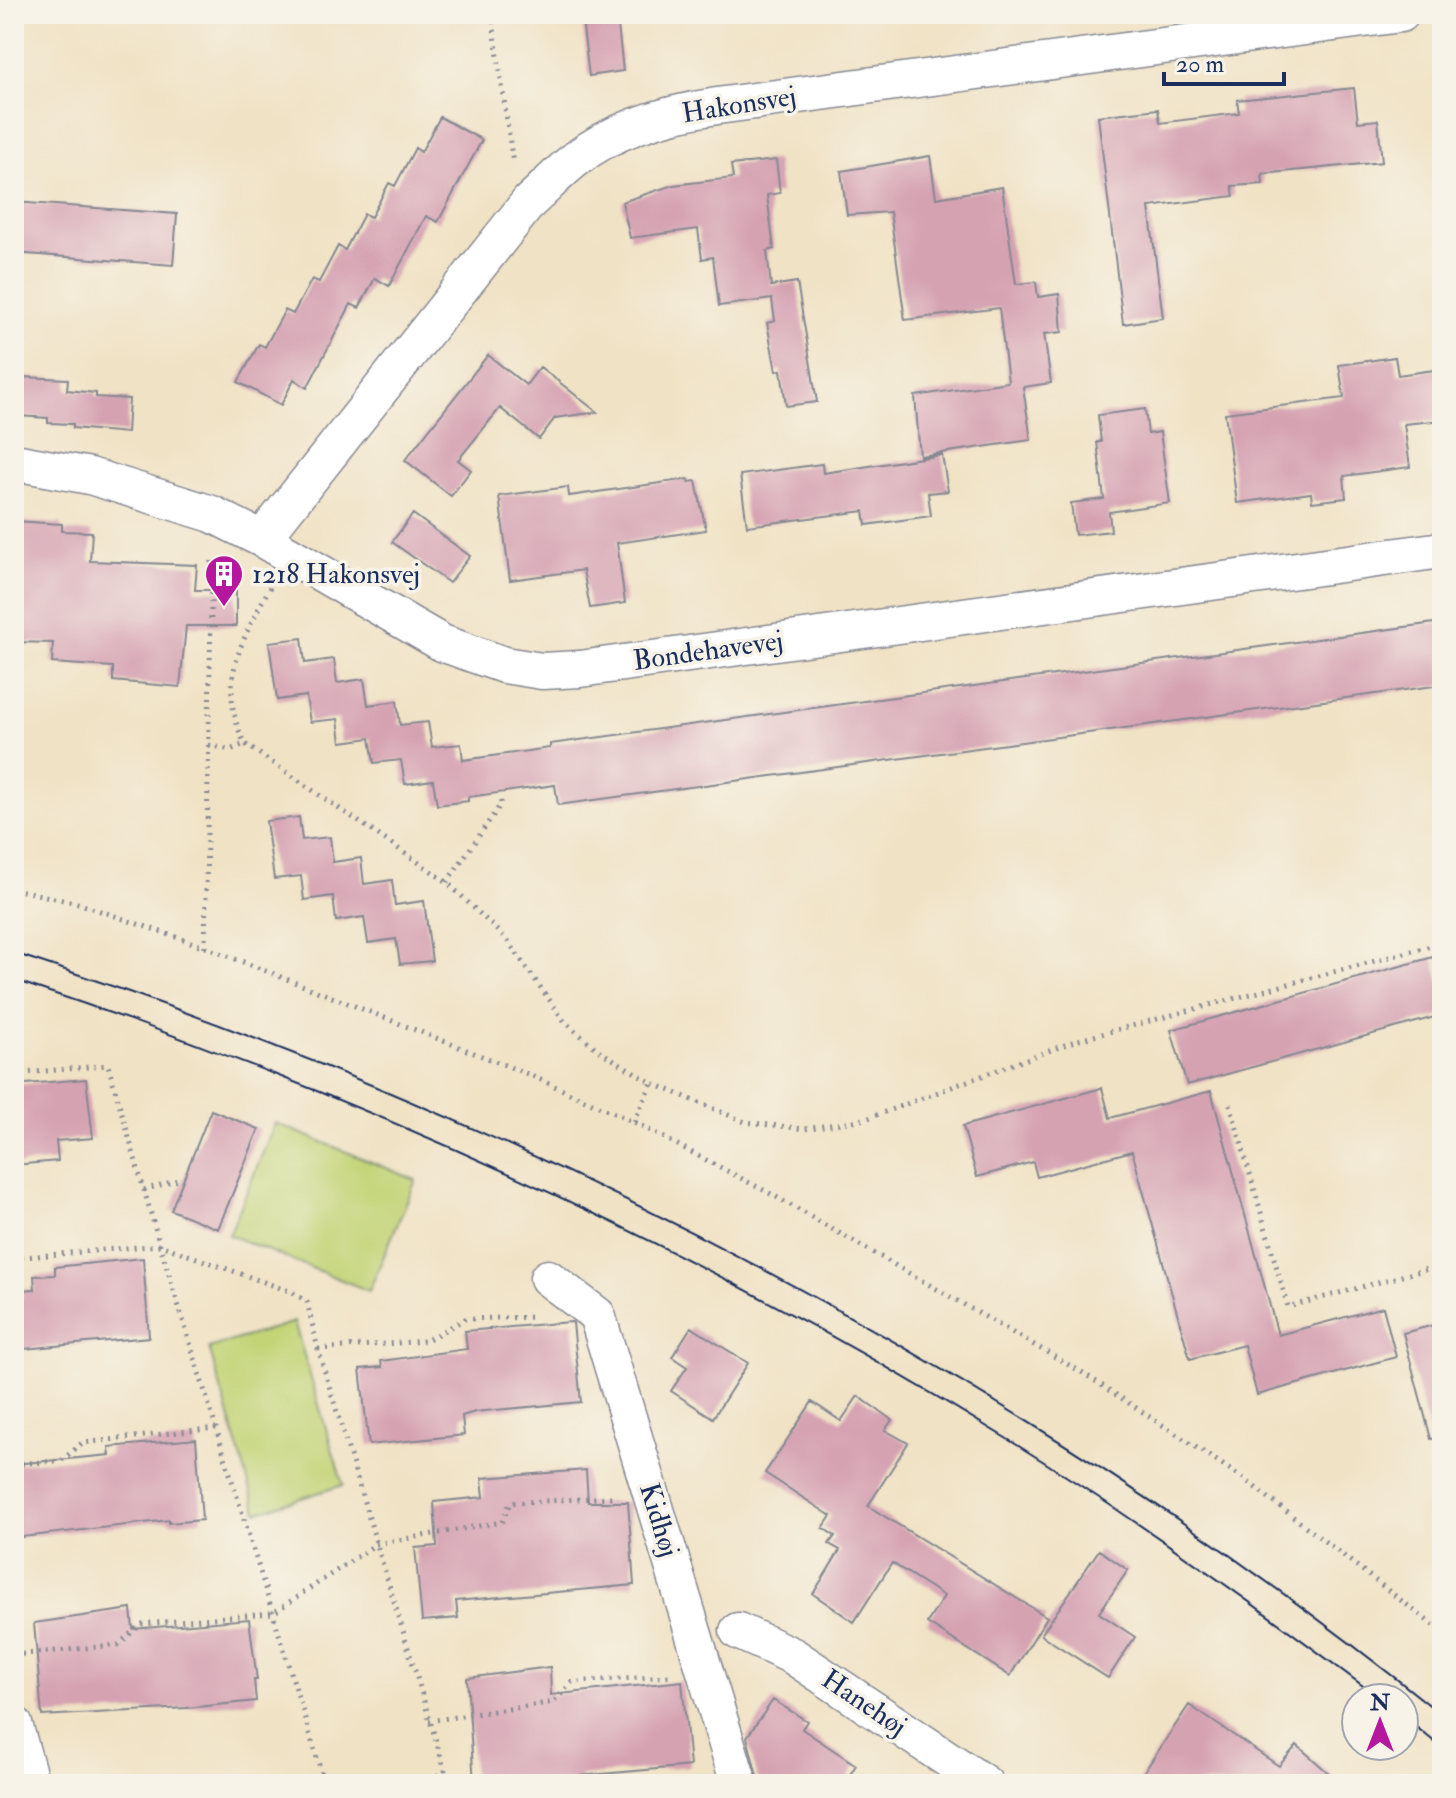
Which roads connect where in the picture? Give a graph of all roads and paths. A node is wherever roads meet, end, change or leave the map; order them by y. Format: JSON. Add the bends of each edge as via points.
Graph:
{"nodes":[{"id":1,"x":492,"y":14,"type":"edge"},
{"id":2,"x":1401,"y":14,"type":"edge"},
{"id":3,"x":529,"y":202,"type":"junction"},
{"id":4,"x":14,"y":462,"type":"edge"},
{"id":5,"x":212,"y":514,"type":"junction"},
{"id":6,"x":275,"y":546,"type":"junction"},
{"id":7,"x":1442,"y":550,"type":"edge"},
{"id":8,"x":245,"y":744,"type":"junction"},
{"id":9,"x":209,"y":745,"type":"junction"},
{"id":10,"x":500,"y":795,"type":"dead end"},
{"id":11,"x":447,"y":882,"type":"junction"},
{"id":12,"x":14,"y":889,"type":"edge"},
{"id":13,"x":1442,"y":943,"type":"edge"},
{"id":14,"x":205,"y":947,"type":"junction"},
{"id":15,"x":14,"y":1074,"type":"edge"},
{"id":16,"x":652,"y":1083,"type":"junction"},
{"id":17,"x":1230,"y":1104,"type":"dead end"},
{"id":18,"x":634,"y":1122,"type":"junction"},
{"id":19,"x":181,"y":1179,"type":"dead end"},
{"id":20,"x":144,"y":1190,"type":"junction"},
{"id":21,"x":160,"y":1245,"type":"junction"},
{"id":22,"x":14,"y":1258,"type":"edge"},
{"id":23,"x":1442,"y":1265,"type":"edge"},
{"id":24,"x":548,"y":1278,"type":"dead end"},
{"id":25,"x":539,"y":1317,"type":"dead end"},
{"id":26,"x":318,"y":1349,"type":"junction"},
{"id":27,"x":216,"y":1428,"type":"junction"},
{"id":28,"x":14,"y":1464,"type":"edge"},
{"id":29,"x":652,"y":1495,"type":"junction"},
{"id":30,"x":376,"y":1544,"type":"junction"},
{"id":31,"x":273,"y":1613,"type":"junction"},
{"id":32,"x":738,"y":1631,"type":"dead end"},
{"id":33,"x":1442,"y":1632,"type":"edge"},
{"id":34,"x":14,"y":1655,"type":"edge"},
{"id":35,"x":706,"y":1673,"type":"junction"},
{"id":36,"x":429,"y":1721,"type":"junction"},
{"id":37,"x":14,"y":1724,"type":"edge"},
{"id":38,"x":445,"y":1772,"type":"junction"},
{"id":39,"x":31,"y":1784,"type":"edge"},
{"id":40,"x":325,"y":1784,"type":"edge"},
{"id":41,"x":415,"y":1784,"type":"edge"},
{"id":42,"x":449,"y":1784,"type":"edge"},
{"id":43,"x":739,"y":1784,"type":"edge"},
{"id":44,"x":985,"y":1784,"type":"edge"}],
"edges":[{"from":1,"to":3,"type":"path","via":[[514,170]]},
{"from":2,"to":3,"type":"street","name":"Hakonsvej","via":[[691,110],[633,127],[587,152]]},
{"from":3,"to":6,"type":"street","name":"Hakonsvej"},
{"from":4,"to":5,"type":"street","name":"Bondehavevej","via":[[90,476]]},
{"from":5,"to":6,"type":"street","name":"Bondehavevej"},
{"from":5,"to":9,"type":"path"},
{"from":6,"to":7,"type":"street","name":"Bondehavevej","via":[[442,643],[504,665],[542,671]]},
{"from":6,"to":8,"type":"path","via":[[234,664],[234,722]]},
{"from":8,"to":9,"type":"path","via":[[230,750]]},
{"from":8,"to":11,"type":"path"},
{"from":9,"to":14,"type":"path"},
{"from":10,"to":11,"type":"path","via":[[501,804]]},
{"from":11,"to":16,"type":"path","via":[[507,940],[565,1022]]},
{"from":12,"to":14,"type":"path","via":[[77,903]]},
{"from":13,"to":16,"type":"path","via":[[1075,1041],[866,1119],[805,1129],[745,1122]]},
{"from":14,"to":18,"type":"path","via":[[530,1075]]},
{"from":15,"to":20,"type":"path","via":[[108,1065]]},
{"from":16,"to":18,"type":"path"},
{"from":17,"to":23,"type":"path","via":[[1288,1307]]},
{"from":18,"to":33,"type":"path","via":[[771,1194],[1083,1373],[1243,1478]]},
{"from":19,"to":20,"type":"path"},
{"from":20,"to":21,"type":"path"},
{"from":21,"to":22,"type":"path"},
{"from":21,"to":26,"type":"path","via":[[292,1292],[307,1302]]},
{"from":21,"to":27,"type":"path"},
{"from":24,"to":29,"type":"street","name":"Kidhøj","via":[[597,1315]]},
{"from":25,"to":26,"type":"path","via":[[465,1319],[425,1341]]},
{"from":26,"to":30,"type":"path"},
{"from":27,"to":28,"type":"path","via":[[82,1443],[61,1461]]},
{"from":27,"to":31,"type":"path"},
{"from":29,"to":30,"type":"path","via":[[510,1503],[502,1522]]},
{"from":29,"to":35,"type":"street","name":"Kidhøj"},
{"from":30,"to":31,"type":"path"},
{"from":30,"to":36,"type":"path"},
{"from":31,"to":34,"type":"path","via":[[141,1624],[118,1645]]},
{"from":31,"to":40,"type":"path"},
{"from":32,"to":44,"type":"street","name":"Hanehøj","via":[[793,1656]]},
{"from":35,"to":36,"type":"path","via":[[572,1682],[554,1702]]},
{"from":35,"to":43,"type":"street","name":"Kidhøj"},
{"from":36,"to":38,"type":"path"},
{"from":37,"to":39,"type":"street"},
{"from":38,"to":41,"type":"path"},
{"from":38,"to":42,"type":"path"}]}
